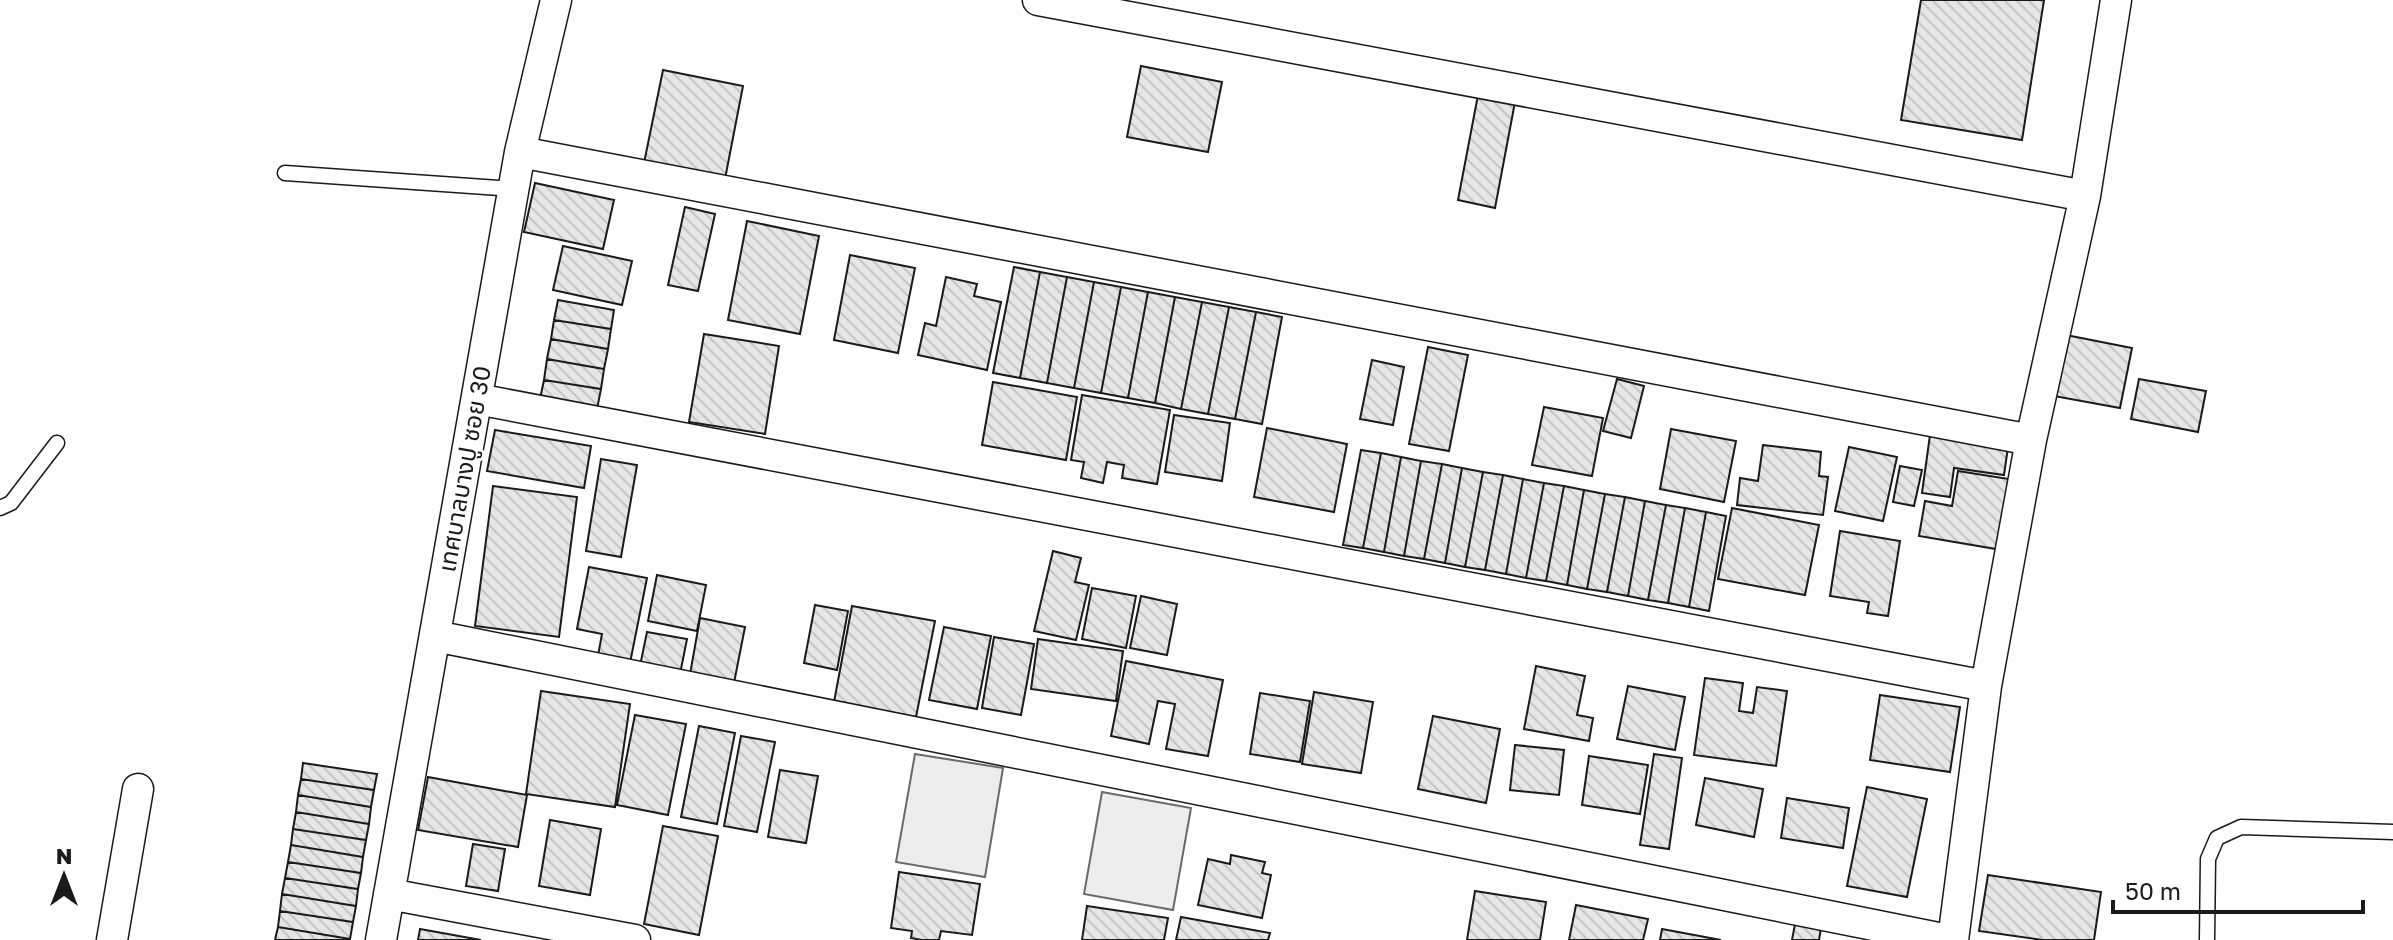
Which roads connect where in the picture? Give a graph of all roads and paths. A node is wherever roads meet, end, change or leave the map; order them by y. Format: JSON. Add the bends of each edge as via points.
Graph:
{"nodes":[{"id":1,"x":556,"y":0,"type":"edge"},
{"id":2,"x":1038,"y":0,"type":"edge"},
{"id":3,"x":2116,"y":0,"type":"edge"},
{"id":4,"x":520,"y":152,"type":"junction"},
{"id":5,"x":285,"y":173,"type":"dead end"},
{"id":6,"x":514,"y":189,"type":"junction"},
{"id":7,"x":2085,"y":196,"type":"junction"},
{"id":8,"x":477,"y":399,"type":"junction"},
{"id":9,"x":2031,"y":440,"type":"junction"},
{"id":10,"x":57,"y":443,"type":"dead end"},
{"id":11,"x":0,"y":508,"type":"edge"},
{"id":12,"x":435,"y":636,"type":"junction"},
{"id":13,"x":1986,"y":686,"type":"junction"},
{"id":14,"x":138,"y":789,"type":"dead end"},
{"id":15,"x":2393,"y":832,"type":"edge"},
{"id":16,"x":389,"y":894,"type":"junction"},
{"id":17,"x":112,"y":940,"type":"edge"},
{"id":18,"x":381,"y":940,"type":"edge"},
{"id":19,"x":635,"y":940,"type":"edge"},
{"id":20,"x":1950,"y":940,"type":"edge"},
{"id":21,"x":2207,"y":940,"type":"edge"}],
"edges":[{"from":1,"to":4,"type":"street","name":"เทศบาลบางปู ซอย 30"},
{"from":2,"to":7,"type":"street"},
{"from":3,"to":7,"type":"street"},
{"from":4,"to":6,"type":"street","name":"เทศบาลบางปู ซอย 30"},
{"from":4,"to":9,"type":"street"},
{"from":5,"to":6,"type":"lane"},
{"from":6,"to":8,"type":"street","name":"เทศบาลบางปู ซอย 30"},
{"from":7,"to":9,"type":"street"},
{"from":8,"to":12,"type":"street","name":"เทศบาลบางปู ซอย 30"},
{"from":8,"to":13,"type":"street"},
{"from":9,"to":13,"type":"street"},
{"from":10,"to":11,"type":"lane","via":[[11,503]]},
{"from":12,"to":16,"type":"street","name":"เทศบาลบางปู ซอย 30"},
{"from":12,"to":20,"type":"street"},
{"from":13,"to":20,"type":"street"},
{"from":14,"to":17,"type":"street"},
{"from":15,"to":21,"type":"lane","via":[[2241,827],[2217,838],[2208,859]]},
{"from":16,"to":18,"type":"street","name":"เทศบาลบางปู ซอย 30"},
{"from":16,"to":19,"type":"street"}]}
